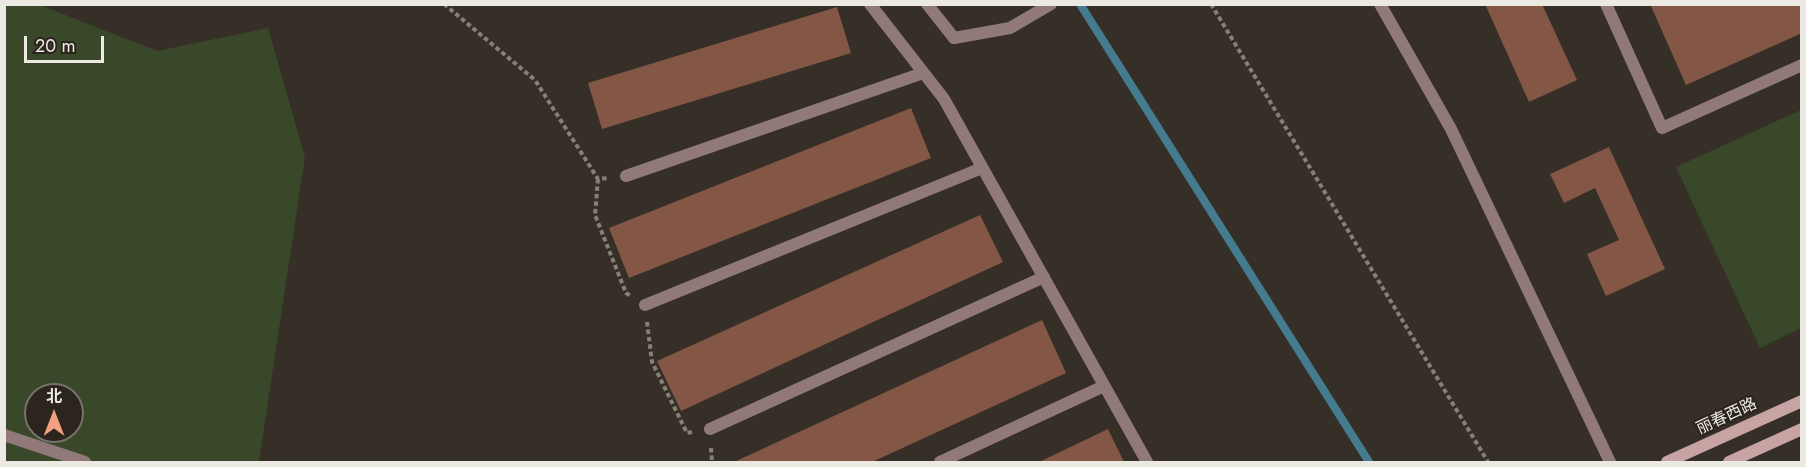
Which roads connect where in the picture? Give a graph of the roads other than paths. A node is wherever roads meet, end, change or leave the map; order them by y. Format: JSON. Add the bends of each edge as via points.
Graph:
{"nodes":[{"id":1,"x":870,"y":4,"type":"edge"},
{"id":2,"x":927,"y":4,"type":"edge"},
{"id":3,"x":1051,"y":4,"type":"edge"},
{"id":4,"x":1380,"y":4,"type":"edge"},
{"id":5,"x":1606,"y":4,"type":"edge"},
{"id":6,"x":1802,"y":65,"type":"edge"},
{"id":7,"x":924,"y":73,"type":"junction"},
{"id":8,"x":982,"y":168,"type":"junction"},
{"id":9,"x":626,"y":176,"type":"road end"},
{"id":10,"x":1044,"y":277,"type":"junction"},
{"id":11,"x":645,"y":305,"type":"road end"},
{"id":12,"x":1104,"y":386,"type":"junction"},
{"id":13,"x":1802,"y":401,"type":"edge"},
{"id":14,"x":710,"y":429,"type":"road end"},
{"id":15,"x":1802,"y":429,"type":"edge"},
{"id":16,"x":4,"y":435,"type":"edge"},
{"id":17,"x":85,"y":462,"type":"edge"},
{"id":18,"x":940,"y":462,"type":"edge"},
{"id":19,"x":1148,"y":462,"type":"edge"},
{"id":20,"x":1610,"y":462,"type":"edge"},
{"id":21,"x":1667,"y":462,"type":"edge"},
{"id":22,"x":1730,"y":462,"type":"edge"}],
"edges":[{"from":1,"to":7,"type":"street"},
{"from":2,"to":3,"type":"street","via":[[954,38],[1010,28]]},
{"from":4,"to":20,"type":"street","via":[[1451,129]]},
{"from":5,"to":6,"type":"street","via":[[1662,128]]},
{"from":7,"to":8,"type":"street","via":[[944,99]]},
{"from":7,"to":9,"type":"street"},
{"from":8,"to":10,"type":"street"},
{"from":8,"to":11,"type":"street"},
{"from":10,"to":12,"type":"street"},
{"from":10,"to":14,"type":"street"},
{"from":12,"to":18,"type":"street"},
{"from":12,"to":19,"type":"street"},
{"from":13,"to":21,"type":"main road","name":"丽春西路"},
{"from":15,"to":22,"type":"main road"},
{"from":16,"to":17,"type":"street"}]}
